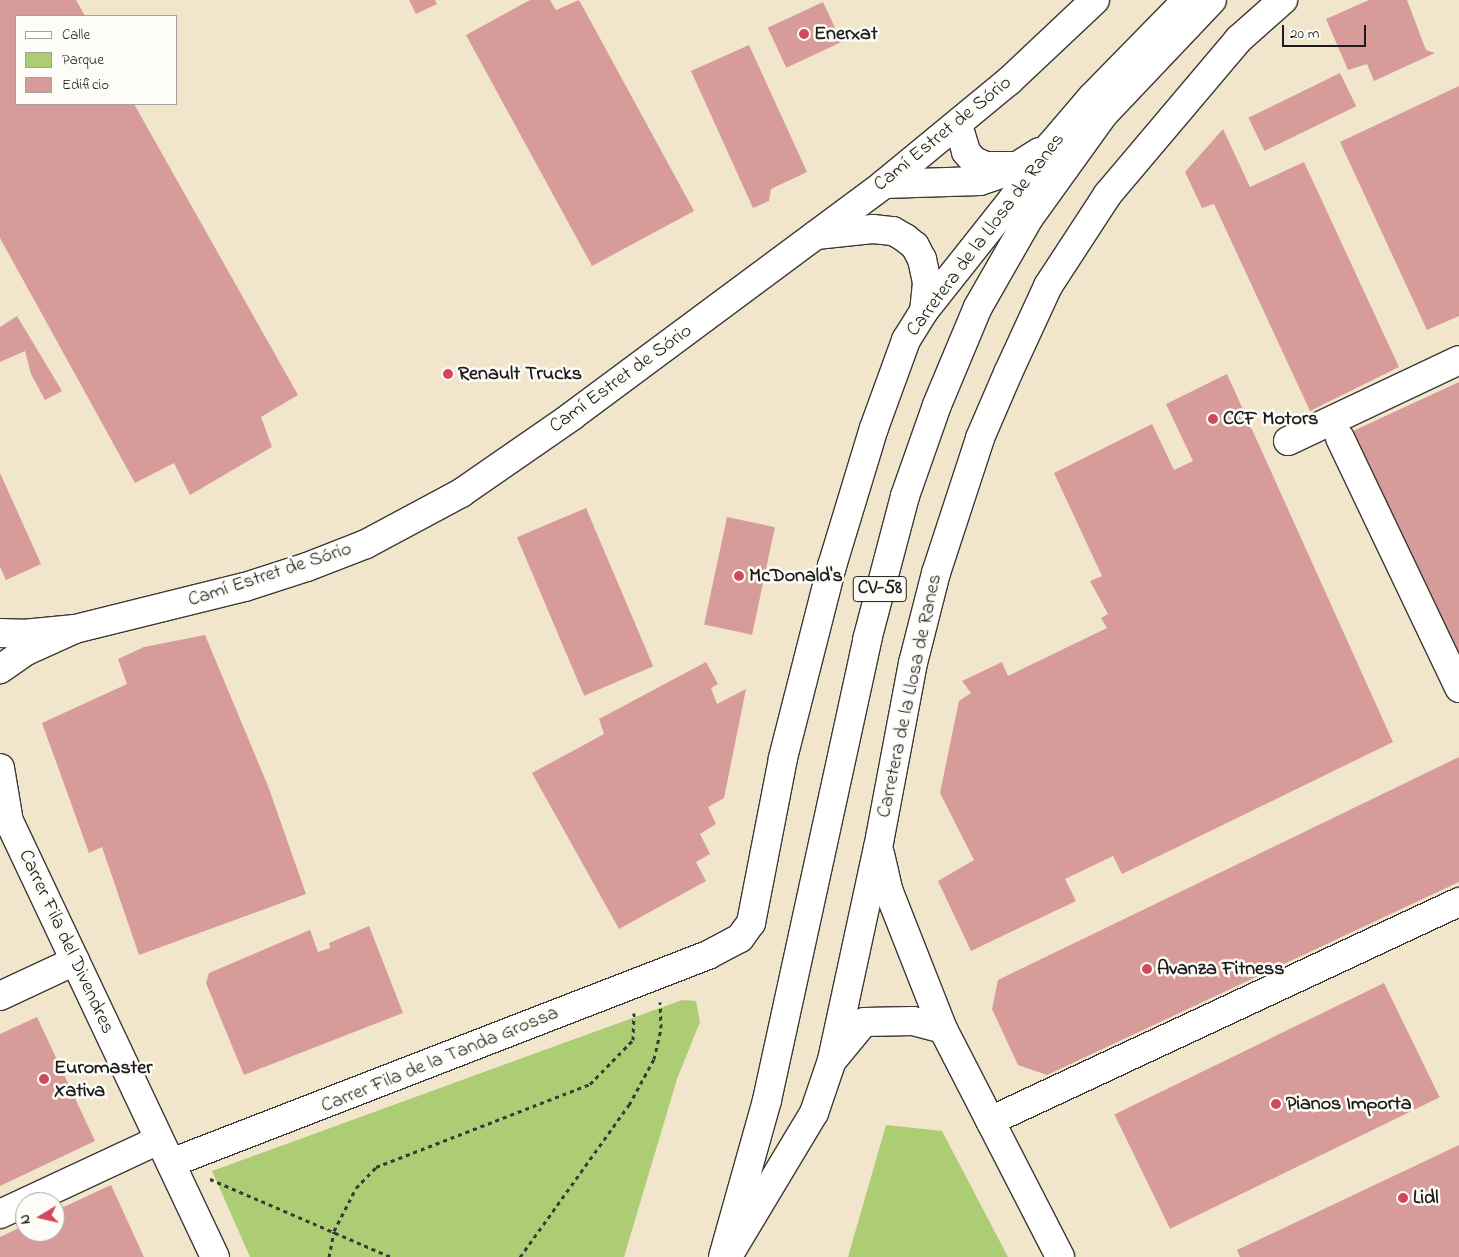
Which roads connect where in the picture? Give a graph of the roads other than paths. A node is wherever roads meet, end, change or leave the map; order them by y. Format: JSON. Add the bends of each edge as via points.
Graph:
{"nodes":[{"id":1,"x":1095,"y":0,"type":"edge"},
{"id":2,"x":1187,"y":0,"type":"edge"},
{"id":3,"x":1212,"y":0,"type":"edge"},
{"id":4,"x":1284,"y":0,"type":"edge"},
{"id":5,"x":958,"y":125,"type":"junction"},
{"id":6,"x":1050,"y":146,"type":"junction"},
{"id":7,"x":1019,"y":165,"type":"junction"},
{"id":8,"x":884,"y":184,"type":"junction"},
{"id":9,"x":814,"y":235,"type":"junction"},
{"id":10,"x":924,"y":311,"type":"junction"},
{"id":11,"x":1459,"y":360,"type":"edge"},
{"id":12,"x":1340,"y":438,"type":"dead end"},
{"id":13,"x":1288,"y":441,"type":"dead end"},
{"id":14,"x":75,"y":629,"type":"junction"},
{"id":15,"x":0,"y":633,"type":"edge"},
{"id":16,"x":0,"y":669,"type":"edge"},
{"id":17,"x":1459,"y":688,"type":"edge"},
{"id":18,"x":0,"y":768,"type":"edge"},
{"id":19,"x":4,"y":809,"type":"edge"},
{"id":20,"x":878,"y":848,"type":"junction"},
{"id":21,"x":1459,"y":902,"type":"edge"},
{"id":22,"x":708,"y":955,"type":"joint"},
{"id":23,"x":75,"y":961,"type":"junction"},
{"id":24,"x":0,"y":996,"type":"edge"},
{"id":25,"x":943,"y":1029,"type":"junction"},
{"id":26,"x":832,"y":1060,"type":"junction"},
{"id":27,"x":990,"y":1121,"type":"junction"},
{"id":28,"x":159,"y":1140,"type":"junction"},
{"id":29,"x":171,"y":1163,"type":"junction"},
{"id":30,"x":0,"y":1214,"type":"edge"},
{"id":31,"x":215,"y":1257,"type":"edge"},
{"id":32,"x":723,"y":1257,"type":"edge"},
{"id":33,"x":727,"y":1257,"type":"edge"},
{"id":34,"x":1060,"y":1257,"type":"edge"}],
"edges":[{"from":1,"to":5,"type":"street","name":"Camí Estret de Sório"},
{"from":2,"to":6,"type":"street","name":"Carretera de la Llosa de Ranes","via":[[1092,96]]},
{"from":3,"to":32,"type":"street","number":"CV-58","via":[[1103,115],[1029,218],[978,307],[937,405],[905,496],[867,640],[767,1100]]},
{"from":4,"to":20,"type":"street","name":"Carretera de la Llosa de Ranes","via":[[1240,39],[1150,141],[1103,202],[1048,286],[980,438],[936,573],[913,663]]},
{"from":5,"to":7,"type":"street","via":[[966,152],[974,161],[986,166]]},
{"from":5,"to":8,"type":"street","name":"Camí Estret de Sório"},
{"from":6,"to":7,"type":"street"},
{"from":6,"to":10,"type":"street","name":"Carretera de la Llosa de Ranes","via":[[1012,200]]},
{"from":7,"to":8,"type":"street","via":[[999,176],[965,184]]},
{"from":8,"to":9,"type":"street","name":"Camí Estret de Sório"},
{"from":9,"to":10,"type":"street","via":[[872,229],[893,231],[905,238],[915,246],[922,259],[927,284]]},
{"from":9,"to":14,"type":"street","name":"Camí Estret de Sório","via":[[572,416],[461,494],[410,522],[366,544],[245,588]]},
{"from":10,"to":22,"type":"street","name":"Carretera de la Llosa de Ranes","via":[[906,340],[888,385],[835,557],[783,758],[751,923],[740,938]]},
{"from":11,"to":13,"type":"street"},
{"from":12,"to":17,"type":"street"},
{"from":14,"to":15,"type":"street","name":"Camí Estret de Sório"},
{"from":14,"to":16,"type":"street","name":"Camí Estret de Sório","via":[[26,651]]},
{"from":18,"to":19,"type":"street","name":"Carrer Fila del Divendres"},
{"from":19,"to":23,"type":"street","name":"Carrer Fila del Divendres"},
{"from":20,"to":25,"type":"street","via":[[889,892]]},
{"from":20,"to":26,"type":"street","name":"Carretera de la Llosa de Ranes"},
{"from":21,"to":27,"type":"street"},
{"from":22,"to":29,"type":"street","name":"Carrer Fila de la Tanda Grossa"},
{"from":23,"to":24,"type":"street"},
{"from":23,"to":28,"type":"street","name":"Carrer Fila del Divendres"},
{"from":25,"to":26,"type":"street","via":[[913,1020],[864,1022]]},
{"from":25,"to":27,"type":"street"},
{"from":26,"to":33,"type":"street","name":"Carretera de la Llosa de Ranes","via":[[814,1113]]},
{"from":27,"to":34,"type":"street"},
{"from":28,"to":29,"type":"street","name":"Carrer Fila del Divendres"},
{"from":28,"to":30,"type":"street"},
{"from":29,"to":31,"type":"street","name":"Carrer Fila del Divendres"}]}
